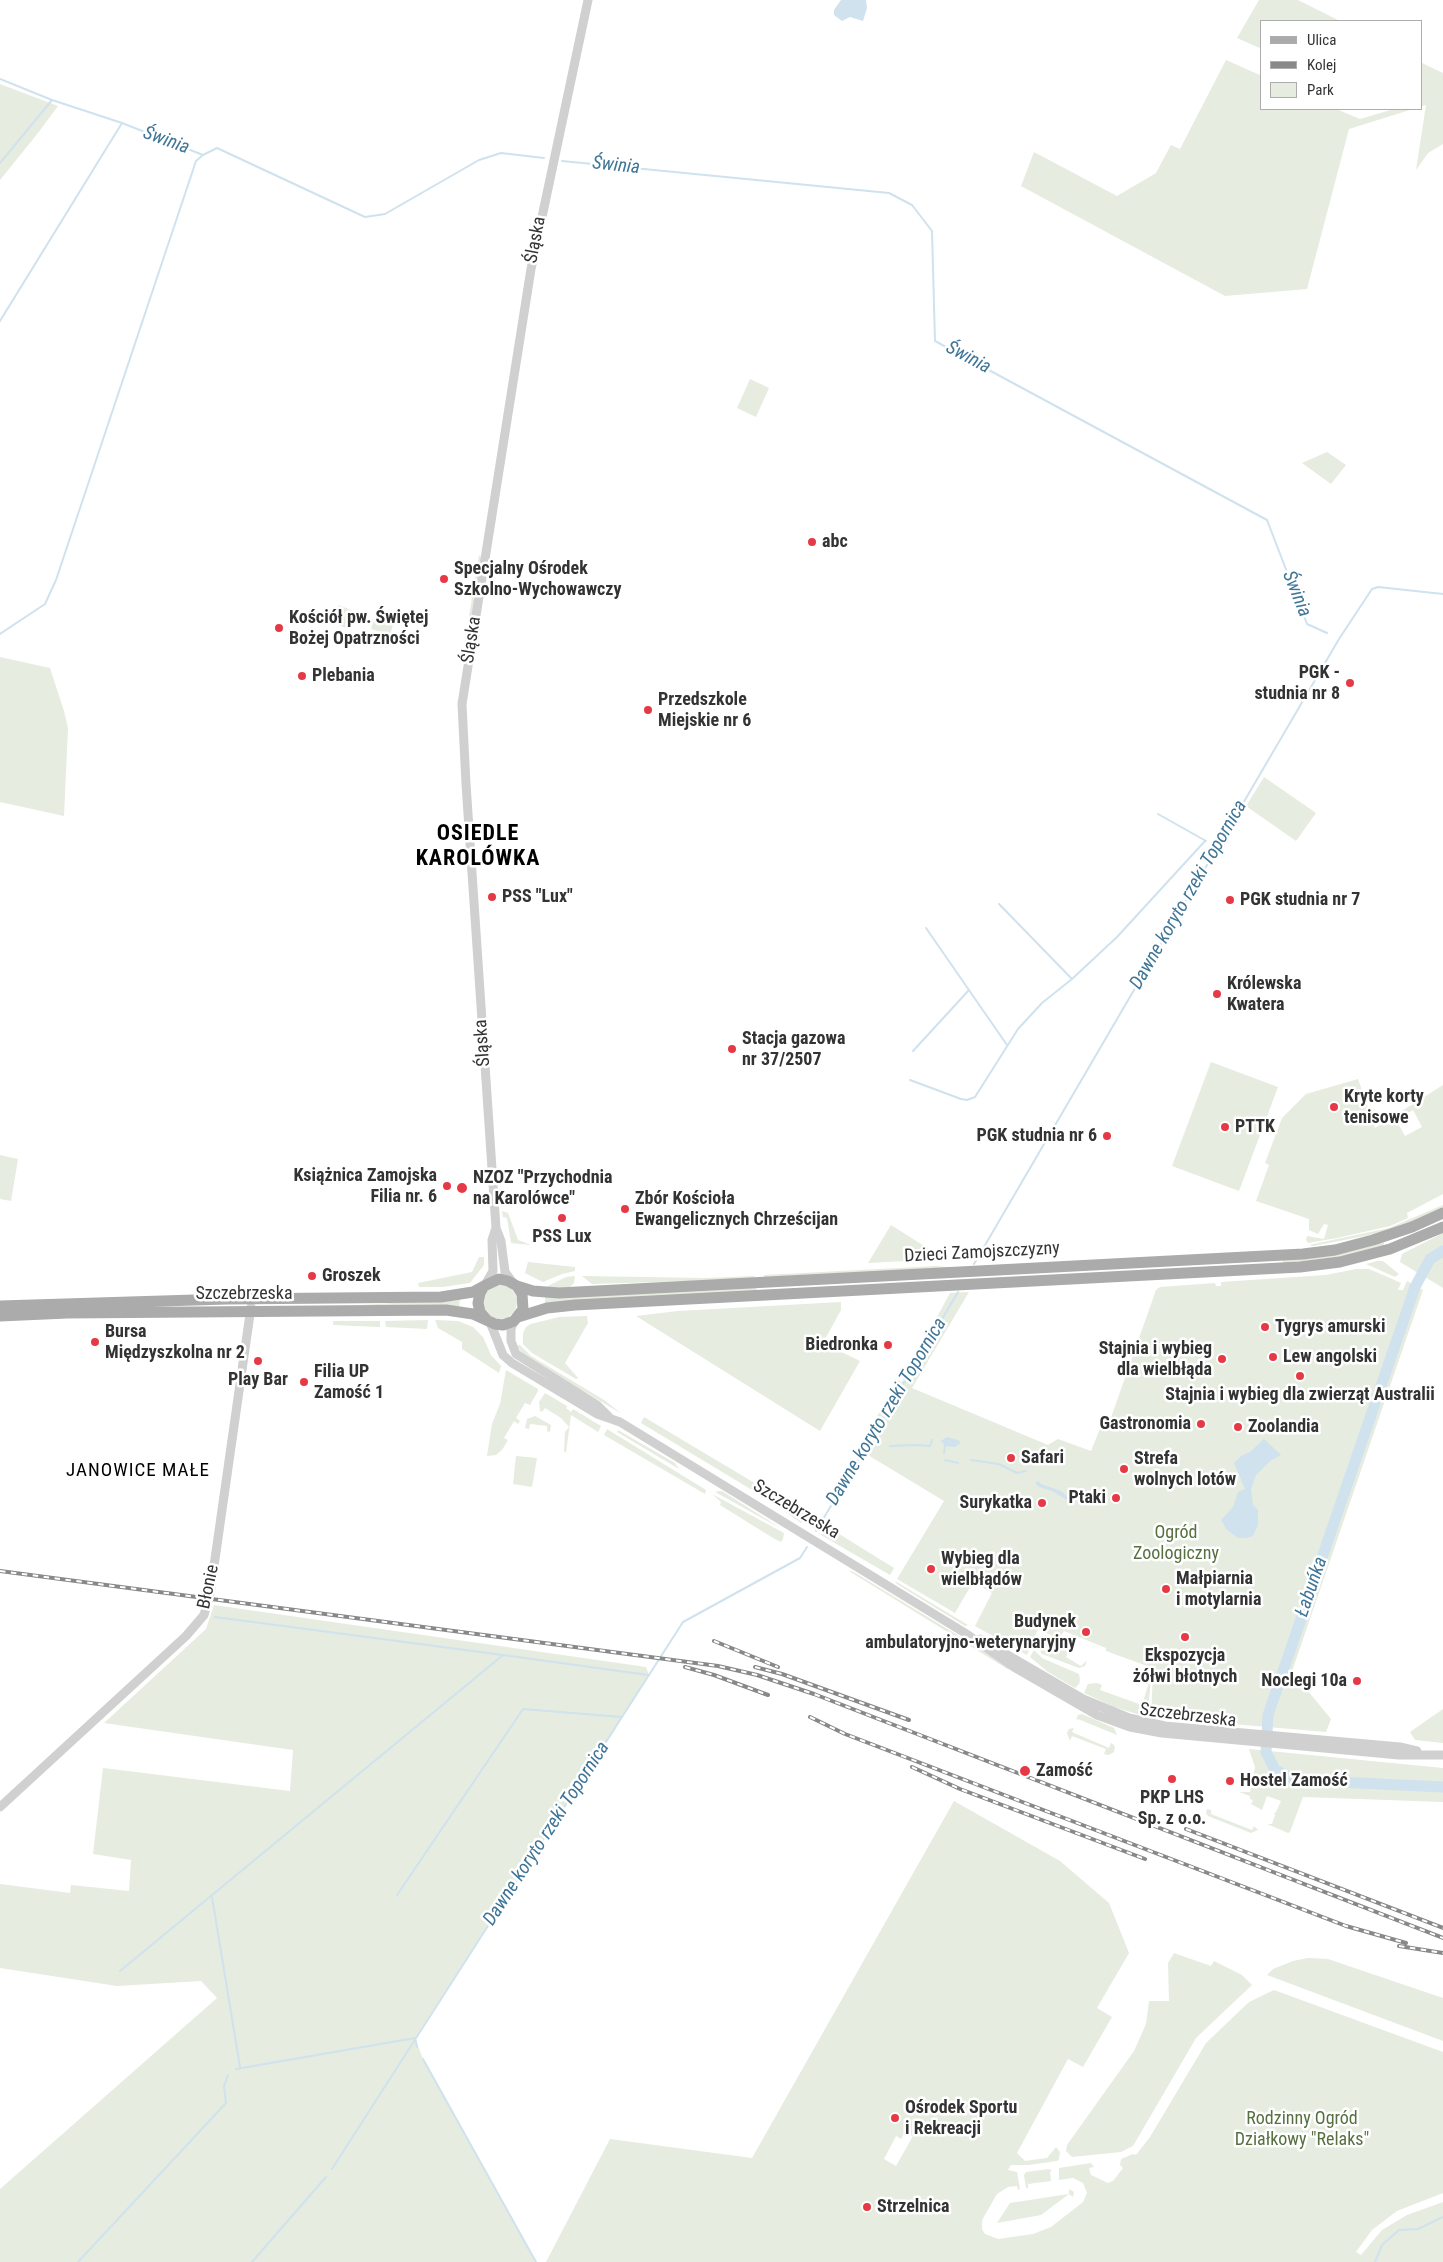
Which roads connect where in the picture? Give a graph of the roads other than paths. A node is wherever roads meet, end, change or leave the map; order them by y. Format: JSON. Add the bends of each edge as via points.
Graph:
{"nodes":[{"id":1,"x":588,"y":0,"type":"edge"},
{"id":2,"x":1443,"y":1213,"type":"edge"},
{"id":3,"x":1443,"y":1227,"type":"edge"},
{"id":4,"x":496,"y":1228,"type":"junction"},
{"id":5,"x":515,"y":1284,"type":"junction"},
{"id":6,"x":485,"y":1286,"type":"junction"},
{"id":7,"x":253,"y":1299,"type":"junction"},
{"id":8,"x":0,"y":1306,"type":"edge"},
{"id":9,"x":250,"y":1311,"type":"junction"},
{"id":10,"x":0,"y":1316,"type":"edge"},
{"id":11,"x":516,"y":1319,"type":"junction"},
{"id":12,"x":488,"y":1321,"type":"junction"},
{"id":13,"x":609,"y":1417,"type":"junction"},
{"id":14,"x":1443,"y":1755,"type":"edge"},
{"id":15,"x":0,"y":1807,"type":"edge"}],
"edges":[{"from":1,"to":4,"type":"street","name":"Śląska","via":[[531,269],[462,704]]},
{"from":2,"to":5,"type":"main road","name":"Dzieci Zamojszczyzny","via":[[1373,1240],[1303,1254],[560,1293],[525,1290]]},
{"from":3,"to":11,"type":"main road","name":"Dzieci Zamojszczyzny","via":[[1390,1249],[1340,1262],[1300,1267],[575,1305],[547,1308]]},
{"from":4,"to":5,"type":"street","name":"Śląska","via":[[505,1272]]},
{"from":4,"to":6,"type":"street","name":"Śląska","via":[[492,1240],[493,1271]]},
{"from":5,"to":6,"type":"main road","via":[[499,1280]]},
{"from":5,"to":11,"type":"main road","via":[[524,1304]]},
{"from":6,"to":7,"type":"main road","name":"Szczebrzeska","via":[[450,1296]]},
{"from":6,"to":12,"type":"main road","via":[[478,1303],[480,1312]]},
{"from":7,"to":8,"type":"main road","name":"Szczebrzeska"},
{"from":7,"to":9,"type":"street","name":"Błonie"},
{"from":9,"to":10,"type":"main road","name":"Szczebrzeska"},
{"from":9,"to":12,"type":"main road","name":"Szczebrzeska","via":[[446,1310],[469,1313]]},
{"from":9,"to":15,"type":"street","name":"Błonie","via":[[210,1594],[204,1615],[186,1636]]},
{"from":11,"to":12,"type":"main road","via":[[503,1325]]},
{"from":11,"to":13,"type":"street","name":"Szczebrzeska","via":[[511,1329],[511,1341],[516,1354],[597,1404]]},
{"from":12,"to":13,"type":"street","name":"Szczebrzeska","via":[[503,1355],[512,1363],[592,1411]]},
{"from":13,"to":14,"type":"street","name":"Szczebrzeska","via":[[965,1633],[1115,1714],[1158,1725],[1249,1737],[1400,1747]]}]}
